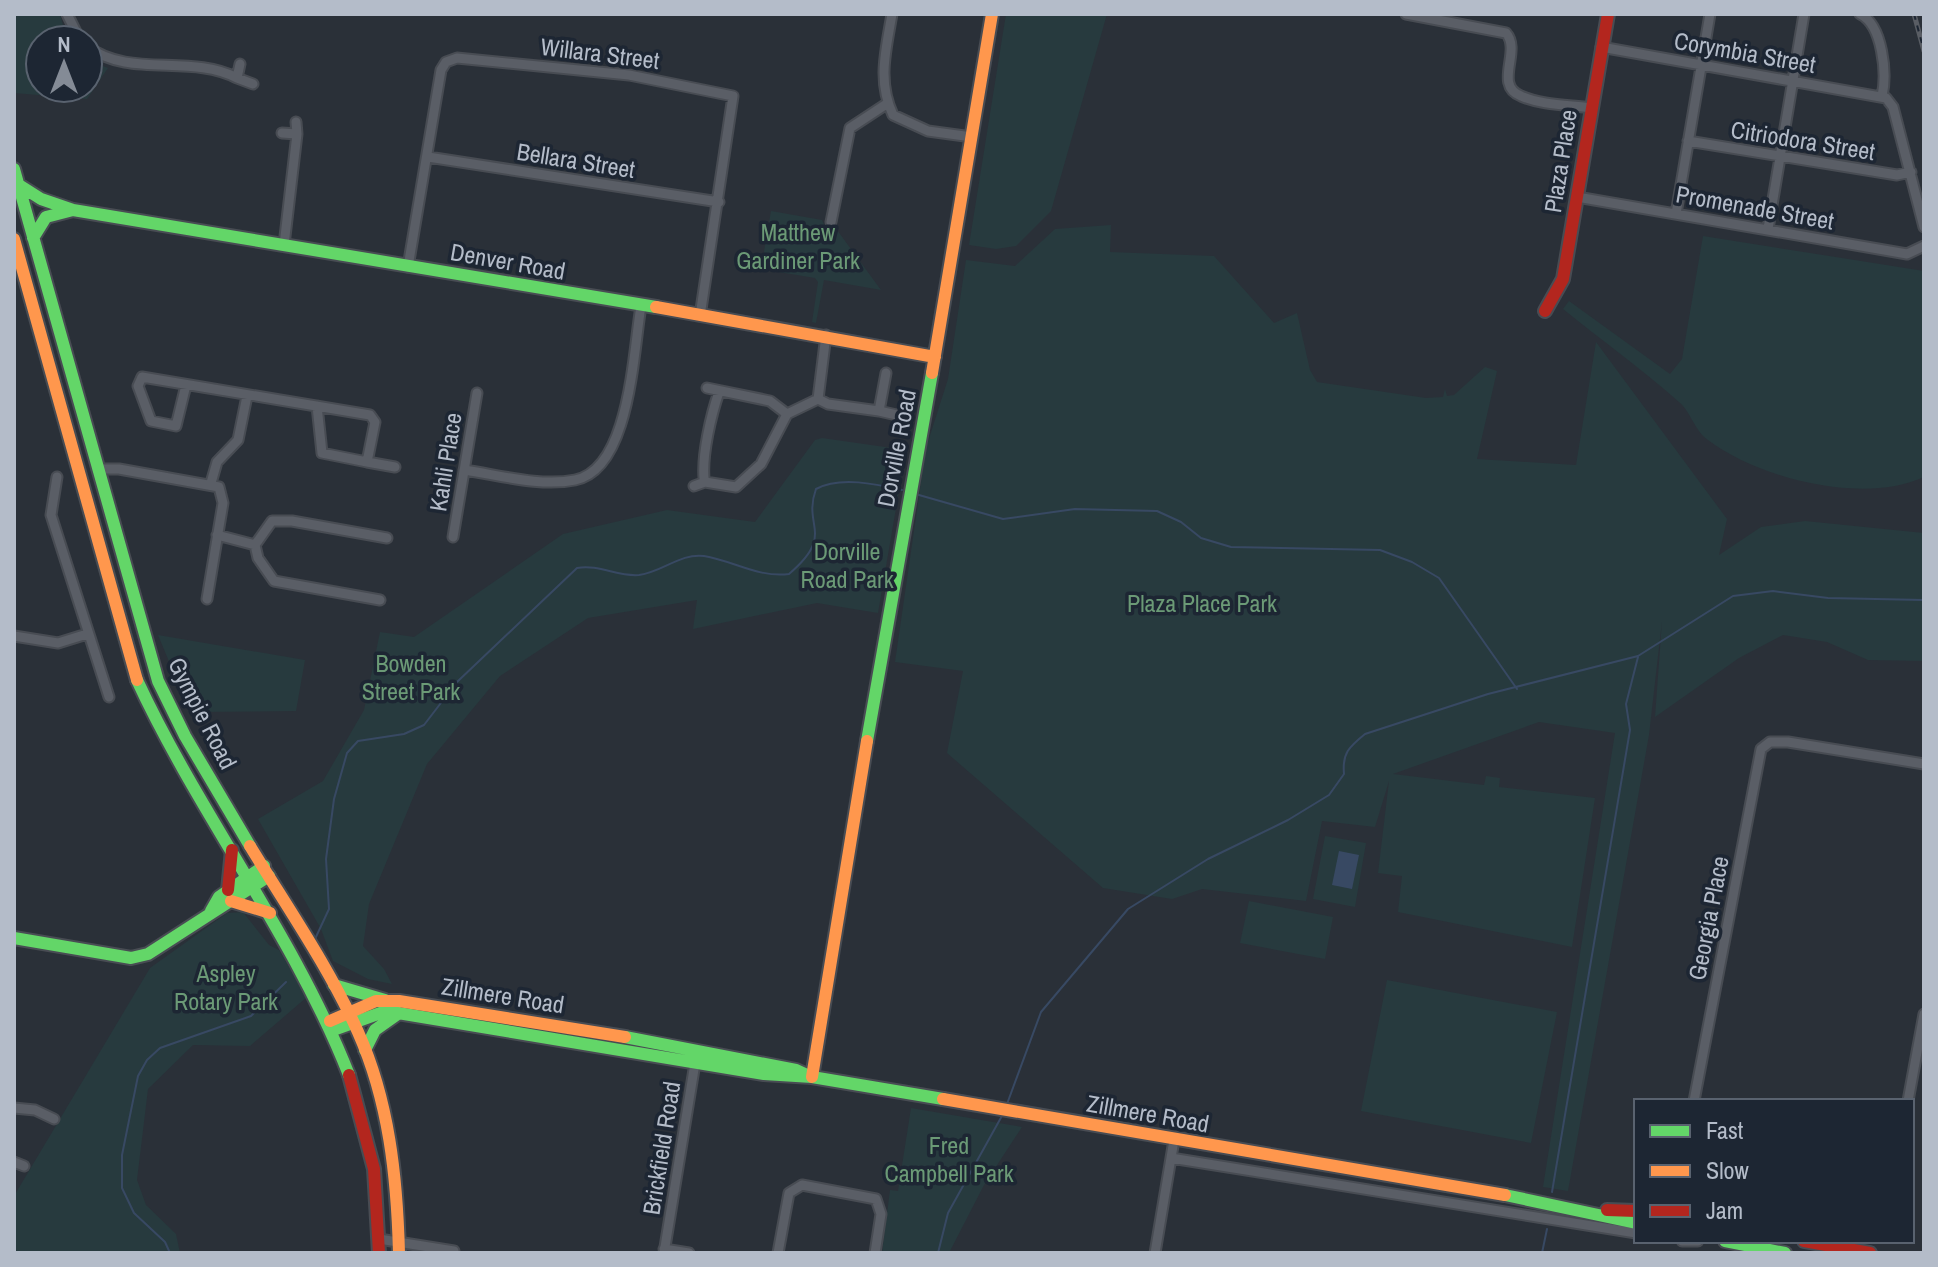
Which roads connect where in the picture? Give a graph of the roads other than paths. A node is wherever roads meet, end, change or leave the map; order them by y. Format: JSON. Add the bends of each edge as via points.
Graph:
{"nodes":[{"id":1,"x":892,"y":14,"type":"edge"},
{"id":2,"x":1406,"y":14,"type":"edge"},
{"id":3,"x":1608,"y":14,"type":"edge"},
{"id":4,"x":1710,"y":14,"type":"edge"},
{"id":5,"x":1804,"y":14,"type":"edge"},
{"id":6,"x":1860,"y":14,"type":"edge"},
{"id":7,"x":993,"y":15,"type":"edge"},
{"id":8,"x":1601,"y":47,"type":"junction"},
{"id":9,"x":104,"y":55,"type":"edge"},
{"id":10,"x":240,"y":64,"type":"dead end"},
{"id":11,"x":1701,"y":66,"type":"junction"},
{"id":12,"x":237,"y":78,"type":"junction"},
{"id":13,"x":1793,"y":81,"type":"junction"},
{"id":14,"x":253,"y":84,"type":"dead end"},
{"id":15,"x":1882,"y":96,"type":"junction"},
{"id":16,"x":888,"y":103,"type":"junction"},
{"id":17,"x":1591,"y":108,"type":"junction"},
{"id":18,"x":296,"y":122,"type":"dead end"},
{"id":19,"x":282,"y":133,"type":"dead end"},
{"id":20,"x":297,"y":134,"type":"junction"},
{"id":21,"x":972,"y":137,"type":"junction"},
{"id":22,"x":1688,"y":141,"type":"junction"},
{"id":23,"x":428,"y":157,"type":"junction"},
{"id":24,"x":1780,"y":157,"type":"junction"},
{"id":25,"x":14,"y":169,"type":"edge"},
{"id":26,"x":1911,"y":172,"type":"junction"},
{"id":27,"x":19,"y":185,"type":"junction"},
{"id":28,"x":1577,"y":197,"type":"junction"},
{"id":29,"x":719,"y":202,"type":"junction"},
{"id":30,"x":73,"y":210,"type":"junction"},
{"id":31,"x":1676,"y":214,"type":"junction"},
{"id":32,"x":831,"y":222,"type":"dead end"},
{"id":33,"x":1924,"y":227,"type":"edge"},
{"id":34,"x":1768,"y":229,"type":"junction"},
{"id":35,"x":33,"y":238,"type":"junction"},
{"id":36,"x":14,"y":239,"type":"edge"},
{"id":37,"x":284,"y":245,"type":"junction"},
{"id":38,"x":1924,"y":246,"type":"edge"},
{"id":39,"x":408,"y":267,"type":"junction"},
{"id":40,"x":641,"y":306,"type":"junction"},
{"id":41,"x":1545,"y":311,"type":"dead end"},
{"id":42,"x":700,"y":316,"type":"junction"},
{"id":43,"x":55,"y":317,"type":"junction"},
{"id":44,"x":37,"y":322,"type":"junction"},
{"id":45,"x":826,"y":335,"type":"junction"},
{"id":46,"x":935,"y":357,"type":"junction"},
{"id":47,"x":886,"y":373,"type":"dead end"},
{"id":48,"x":186,"y":385,"type":"junction"},
{"id":49,"x":707,"y":388,"type":"dead end"},
{"id":50,"x":719,"y":392,"type":"junction"},
{"id":51,"x":477,"y":393,"type":"dead end"},
{"id":52,"x":247,"y":396,"type":"junction"},
{"id":53,"x":818,"y":399,"type":"junction"},
{"id":54,"x":317,"y":406,"type":"junction"},
{"id":55,"x":879,"y":411,"type":"junction"},
{"id":56,"x":787,"y":414,"type":"junction"},
{"id":57,"x":901,"y":416,"type":"dead end"},
{"id":58,"x":367,"y":462,"type":"junction"},
{"id":59,"x":395,"y":467,"type":"dead end"},
{"id":60,"x":97,"y":469,"type":"junction"},
{"id":61,"x":464,"y":470,"type":"junction"},
{"id":62,"x":57,"y":477,"type":"dead end"},
{"id":63,"x":705,"y":482,"type":"junction"},
{"id":64,"x":211,"y":483,"type":"junction"},
{"id":65,"x":694,"y":486,"type":"dead end"},
{"id":66,"x":217,"y":535,"type":"junction"},
{"id":67,"x":453,"y":537,"type":"dead end"},
{"id":68,"x":387,"y":538,"type":"dead end"},
{"id":69,"x":255,"y":545,"type":"junction"},
{"id":70,"x":207,"y":599,"type":"dead end"},
{"id":71,"x":380,"y":600,"type":"dead end"},
{"id":72,"x":87,"y":634,"type":"junction"},
{"id":73,"x":14,"y":636,"type":"edge"},
{"id":74,"x":109,"y":697,"type":"dead end"},
{"id":75,"x":1924,"y":764,"type":"edge"},
{"id":76,"x":232,"y":850,"type":"junction"},
{"id":77,"x":266,"y":871,"type":"junction"},
{"id":78,"x":251,"y":881,"type":"junction"},
{"id":79,"x":230,"y":896,"type":"junction"},
{"id":80,"x":270,"y":913,"type":"junction"},
{"id":81,"x":14,"y":938,"type":"edge"},
{"id":82,"x":334,"y":985,"type":"junction"},
{"id":83,"x":385,"y":1000,"type":"junction"},
{"id":84,"x":399,"y":1013,"type":"junction"},
{"id":85,"x":1924,"y":1014,"type":"edge"},
{"id":86,"x":351,"y":1017,"type":"junction"},
{"id":87,"x":331,"y":1025,"type":"junction"},
{"id":88,"x":365,"y":1050,"type":"junction"},
{"id":89,"x":696,"y":1056,"type":"junction"},
{"id":90,"x":812,"y":1077,"type":"junction"},
{"id":91,"x":1694,"y":1099,"type":"edge"},
{"id":92,"x":1908,"y":1099,"type":"edge"},
{"id":93,"x":14,"y":1108,"type":"edge"},
{"id":94,"x":54,"y":1119,"type":"dead end"},
{"id":95,"x":1174,"y":1140,"type":"junction"},
{"id":96,"x":1171,"y":1158,"type":"junction"},
{"id":97,"x":1476,"y":1190,"type":"junction"},
{"id":98,"x":1474,"y":1206,"type":"junction"},
{"id":99,"x":1584,"y":1209,"type":"junction"},
{"id":100,"x":1634,"y":1211,"type":"edge"},
{"id":101,"x":1634,"y":1222,"type":"edge"},
{"id":102,"x":1634,"y":1233,"type":"edge"},
{"id":103,"x":379,"y":1239,"type":"junction"},
{"id":104,"x":1815,"y":1243,"type":"edge"},
{"id":105,"x":1731,"y":1244,"type":"edge"},
{"id":106,"x":399,"y":1247,"type":"edge"},
{"id":107,"x":1754,"y":1250,"type":"edge"},
{"id":108,"x":454,"y":1251,"type":"dead end"},
{"id":109,"x":664,"y":1251,"type":"edge"},
{"id":110,"x":379,"y":1253,"type":"edge"},
{"id":111,"x":689,"y":1253,"type":"edge"},
{"id":112,"x":778,"y":1253,"type":"edge"},
{"id":113,"x":875,"y":1253,"type":"edge"},
{"id":114,"x":1155,"y":1253,"type":"edge"},
{"id":115,"x":1785,"y":1253,"type":"edge"},
{"id":116,"x":1870,"y":1253,"type":"edge"}],
"edges":[{"from":1,"to":16,"type":"street","via":[[882,79]]},
{"from":2,"to":17,"type":"street","via":[[1506,33],[1512,44],[1508,79],[1514,92]]},
{"from":3,"to":8,"type":"main road","name":"Plaza Place"},
{"from":4,"to":11,"type":"street"},
{"from":5,"to":13,"type":"street"},
{"from":6,"to":15,"type":"street","via":[[1872,26],[1882,59]]},
{"from":7,"to":21,"type":"main road","name":"Dorville Road"},
{"from":8,"to":11,"type":"street","name":"Corymbia Street"},
{"from":8,"to":17,"type":"main road","name":"Plaza Place"},
{"from":9,"to":12,"type":"street","via":[[209,68]]},
{"from":10,"to":12,"type":"street"},
{"from":11,"to":13,"type":"street","name":"Corymbia Street"},
{"from":11,"to":22,"type":"street"},
{"from":12,"to":14,"type":"street"},
{"from":13,"to":15,"type":"street","name":"Corymbia Street"},
{"from":13,"to":24,"type":"street"},
{"from":15,"to":26,"type":"street","via":[[1893,107]]},
{"from":16,"to":21,"type":"street","via":[[903,123]]},
{"from":16,"to":32,"type":"street","via":[[850,128]]},
{"from":17,"to":28,"type":"main road","name":"Plaza Place"},
{"from":18,"to":20,"type":"street"},
{"from":19,"to":20,"type":"street"},
{"from":20,"to":37,"type":"street"},
{"from":21,"to":46,"type":"main road","name":"Dorville Road"},
{"from":22,"to":24,"type":"street","name":"Citriodora Street"},
{"from":22,"to":31,"type":"street"},
{"from":23,"to":29,"type":"street","name":"Bellara Street"},
{"from":23,"to":29,"type":"street","name":"Willara Street","via":[[446,62],[457,58],[629,75],[733,96]]},
{"from":23,"to":39,"type":"street","name":"Willara Street"},
{"from":24,"to":26,"type":"street","name":"Citriodora Street","via":[[1897,175]]},
{"from":24,"to":34,"type":"street"},
{"from":25,"to":27,"type":"main road","name":"Gympie Road"},
{"from":26,"to":33,"type":"street"},
{"from":27,"to":30,"type":"main road","name":"Denver Road"},
{"from":27,"to":35,"type":"main road","name":"Gympie Road"},
{"from":28,"to":31,"type":"street","name":"Promenade Street"},
{"from":28,"to":41,"type":"main road","name":"Plaza Place","via":[[1563,279]]},
{"from":29,"to":42,"type":"street","name":"Willara Street"},
{"from":30,"to":35,"type":"main road","via":[[46,217]]},
{"from":30,"to":37,"type":"main road","name":"Denver Road"},
{"from":31,"to":34,"type":"street","name":"Promenade Street"},
{"from":34,"to":38,"type":"street","name":"Promenade Street","via":[[1907,254]]},
{"from":35,"to":43,"type":"main road","name":"Gympie Road"},
{"from":36,"to":44,"type":"main road","name":"Gympie Road"},
{"from":37,"to":39,"type":"main road","name":"Denver Road"},
{"from":39,"to":40,"type":"main road","name":"Denver Road"},
{"from":40,"to":42,"type":"main road","name":"Denver Road"},
{"from":40,"to":61,"type":"street","via":[[619,434],[605,463],[577,480],[559,482]]},
{"from":42,"to":45,"type":"main road","name":"Denver Road"},
{"from":43,"to":44,"type":"main road"},
{"from":43,"to":60,"type":"main road","name":"Gympie Road"},
{"from":44,"to":76,"type":"main road","name":"Gympie Road","via":[[137,681],[158,728]]},
{"from":45,"to":46,"type":"main road","name":"Denver Road"},
{"from":45,"to":53,"type":"street"},
{"from":46,"to":90,"type":"main road","name":"Dorville Road"},
{"from":47,"to":55,"type":"street"},
{"from":48,"to":48,"type":"street","via":[[139,380],[151,421],[176,426]]},
{"from":48,"to":52,"type":"street"},
{"from":49,"to":50,"type":"street"},
{"from":50,"to":56,"type":"street","via":[[770,401]]},
{"from":50,"to":63,"type":"street","via":[[706,434]]},
{"from":51,"to":61,"type":"street","name":"Kahli Place"},
{"from":52,"to":54,"type":"street"},
{"from":52,"to":64,"type":"street","via":[[238,440],[217,462]]},
{"from":53,"to":55,"type":"street"},
{"from":53,"to":56,"type":"street"},
{"from":54,"to":58,"type":"street","via":[[322,453]]},
{"from":54,"to":58,"type":"street","via":[[374,418]]},
{"from":55,"to":57,"type":"street"},
{"from":56,"to":63,"type":"street","via":[[764,459],[741,486]]},
{"from":58,"to":59,"type":"street"},
{"from":60,"to":64,"type":"street"},
{"from":60,"to":77,"type":"main road","name":"Gympie Road","via":[[164,695]]},
{"from":61,"to":67,"type":"street","name":"Kahli Place"},
{"from":62,"to":72,"type":"street","via":[[51,515]]},
{"from":63,"to":65,"type":"street"},
{"from":64,"to":66,"type":"street","via":[[222,494]]},
{"from":66,"to":69,"type":"street"},
{"from":66,"to":70,"type":"street"},
{"from":68,"to":69,"type":"street","via":[[272,521]]},
{"from":69,"to":71,"type":"street","via":[[274,581]]},
{"from":72,"to":73,"type":"street","via":[[58,643]]},
{"from":72,"to":74,"type":"street"},
{"from":75,"to":91,"type":"street","name":"Georgia Place","via":[[1788,742],[1765,745],[1754,774]]},
{"from":76,"to":78,"type":"main road","name":"Gympie Road"},
{"from":76,"to":79,"type":"main road"},
{"from":77,"to":78,"type":"main road"},
{"from":77,"to":82,"type":"main road","name":"Gympie Road"},
{"from":78,"to":79,"type":"main road"},
{"from":78,"to":80,"type":"main road","name":"Gympie Road"},
{"from":79,"to":80,"type":"main road"},
{"from":79,"to":81,"type":"main road","via":[[148,954],[131,958]]},
{"from":80,"to":87,"type":"main road","name":"Gympie Road"},
{"from":82,"to":83,"type":"main road"},
{"from":82,"to":86,"type":"main road","name":"Gympie Road"},
{"from":83,"to":86,"type":"main road","name":"Zillmere Road"},
{"from":83,"to":89,"type":"main road","name":"Zillmere Road"},
{"from":84,"to":86,"type":"main road","name":"Zillmere Road"},
{"from":84,"to":88,"type":"main road","via":[[375,1030]]},
{"from":84,"to":89,"type":"main road","name":"Zillmere Road"},
{"from":85,"to":92,"type":"street"},
{"from":86,"to":87,"type":"main road","name":"Zillmere Road"},
{"from":86,"to":88,"type":"main road","name":"Gympie Road"},
{"from":87,"to":103,"type":"main road","name":"Gympie Road","via":[[368,1140]]},
{"from":88,"to":106,"type":"main road","name":"Gympie Road","via":[[390,1137]]},
{"from":89,"to":90,"type":"main road","name":"Zillmere Road","via":[[796,1070]]},
{"from":89,"to":109,"type":"street","name":"Brickfield Road"},
{"from":90,"to":95,"type":"main road","name":"Zillmere Road"},
{"from":93,"to":94,"type":"street"},
{"from":95,"to":96,"type":"street"},
{"from":95,"to":97,"type":"main road","name":"Zillmere Road"},
{"from":96,"to":98,"type":"street","name":"Zillmere Road"},
{"from":96,"to":114,"type":"street"},
{"from":97,"to":98,"type":"street"},
{"from":97,"to":99,"type":"main road","name":"Zillmere Road"},
{"from":98,"to":102,"type":"street","name":"Zillmere Road"},
{"from":99,"to":100,"type":"main road","name":"Zillmere Road"},
{"from":99,"to":101,"type":"main road","name":"Zillmere Road"},
{"from":103,"to":106,"type":"street"},
{"from":103,"to":110,"type":"main road","name":"Gympie Road"},
{"from":104,"to":116,"type":"main road"},
{"from":105,"to":107,"type":"main road"},
{"from":106,"to":108,"type":"street"},
{"from":107,"to":115,"type":"main road"},
{"from":109,"to":111,"type":"street"},
{"from":112,"to":113,"type":"street","via":[[789,1193],[802,1185],[876,1199],[881,1214]]}]}
